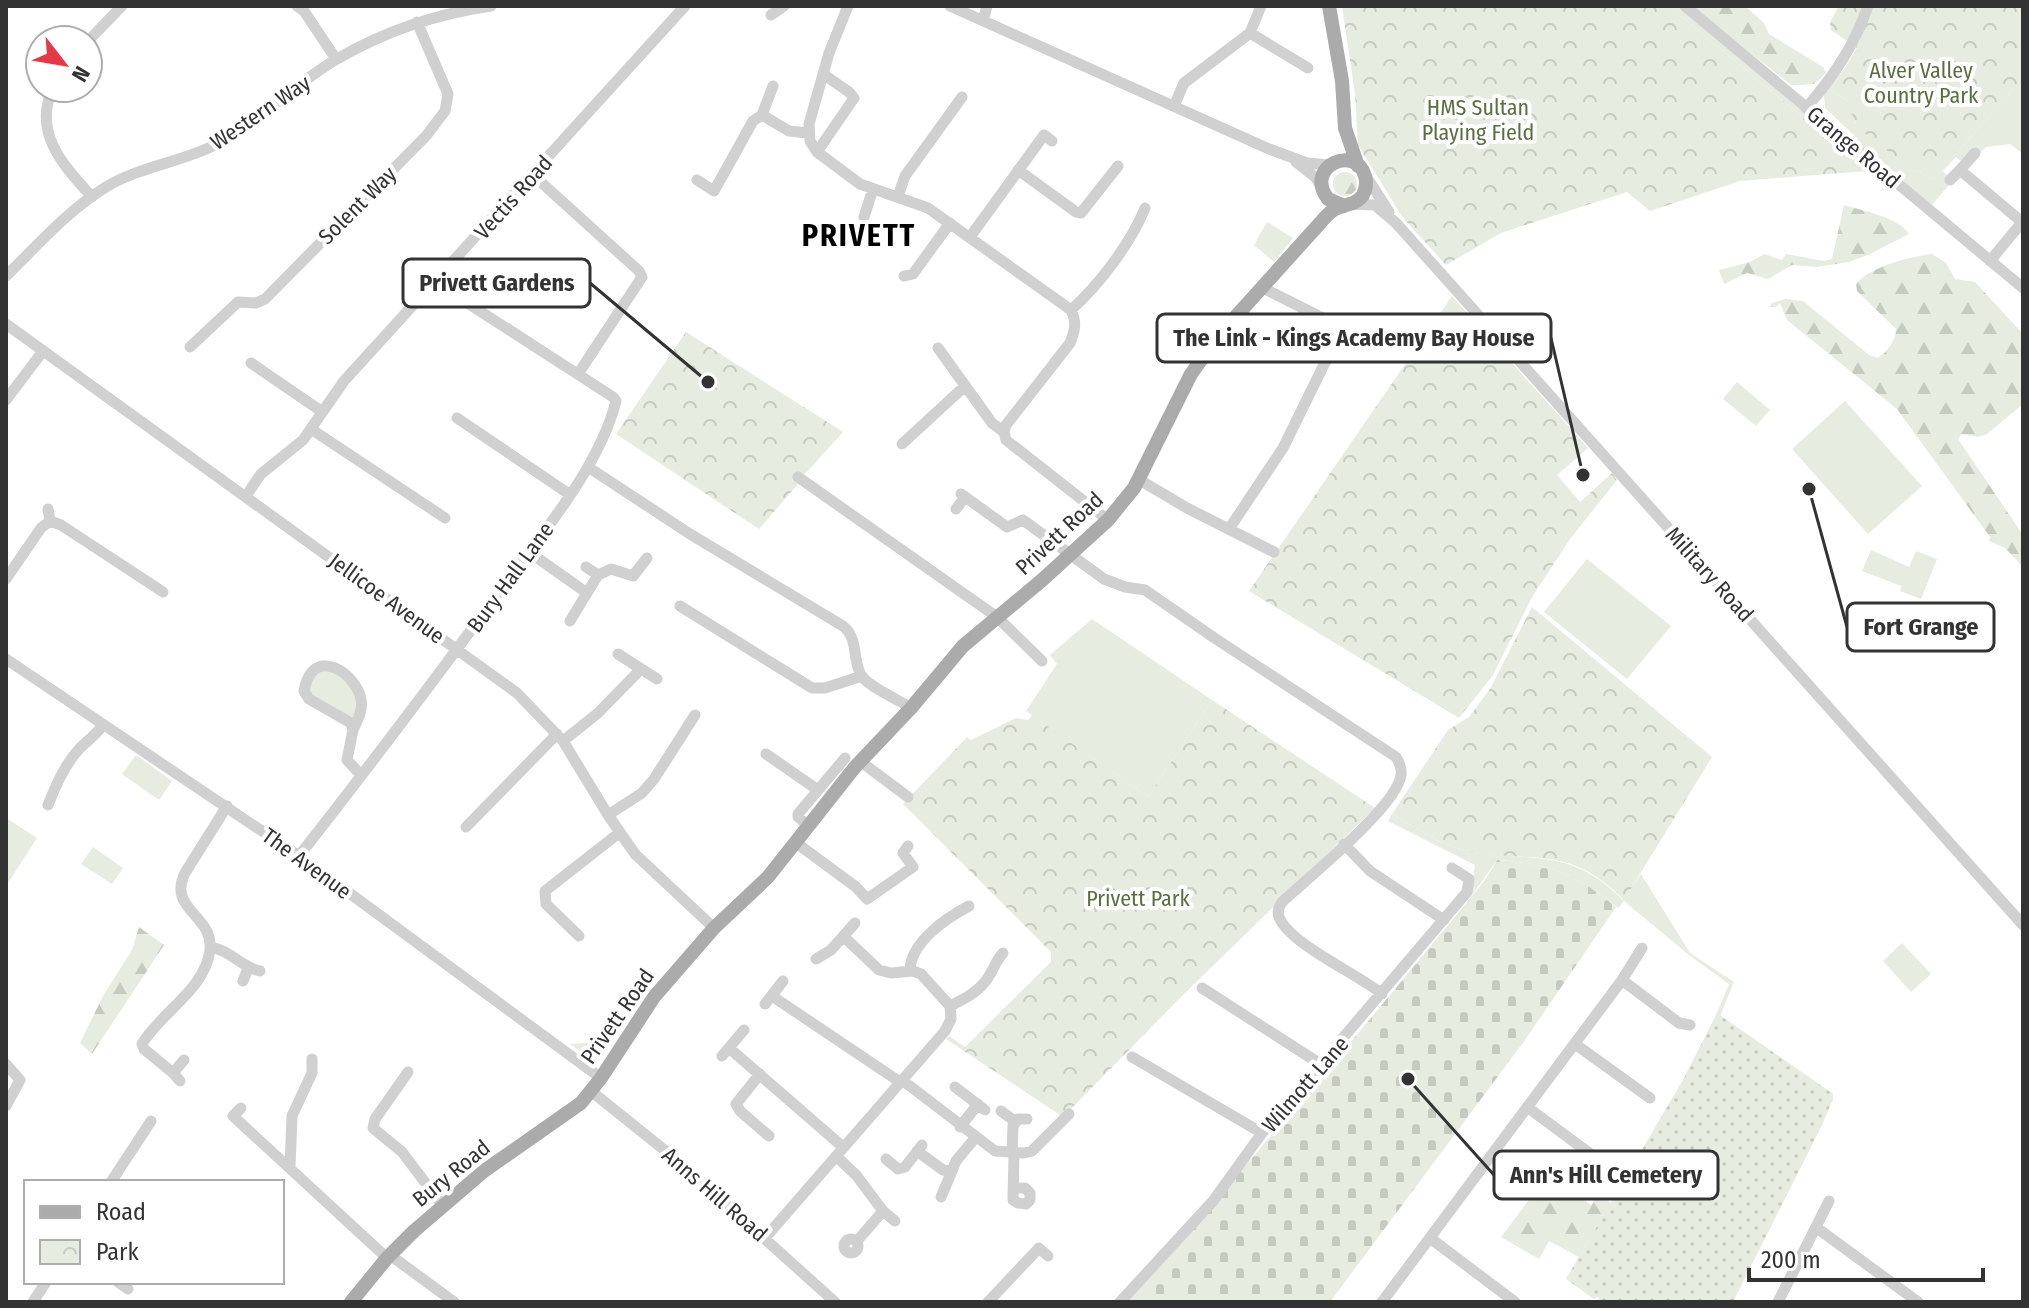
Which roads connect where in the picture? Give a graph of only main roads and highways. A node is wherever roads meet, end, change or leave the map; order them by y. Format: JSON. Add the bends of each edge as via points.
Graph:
{"nodes":[{"id":1,"x":1329,"y":6,"type":"edge"},
{"id":2,"x":1345,"y":128,"type":"junction"},
{"id":3,"x":1332,"y":164,"type":"junction"},
{"id":4,"x":1361,"y":169,"type":"junction"},
{"id":5,"x":1322,"y":190,"type":"junction"},
{"id":6,"x":1348,"y":205,"type":"junction"},
{"id":7,"x":1300,"y":243,"type":"junction"},
{"id":8,"x":591,"y":1091,"type":"joint"},
{"id":9,"x":352,"y":1300,"type":"edge"}],
"edges":[{"from":1,"to":2,"type":"main road"},
{"from":2,"to":3,"type":"main road"},
{"from":2,"to":4,"type":"main road"},
{"from":3,"to":4,"type":"main road","via":[[1344,160]]},
{"from":3,"to":5,"type":"main road","via":[[1321,178]]},
{"from":4,"to":6,"type":"main road","via":[[1366,179],[1363,194]]},
{"from":5,"to":6,"type":"main road","via":[[1336,204]]},
{"from":5,"to":7,"type":"main road","name":"Privett Road","via":[[1323,205]]},
{"from":6,"to":7,"type":"main road","name":"Privett Road","via":[[1329,214]]},
{"from":7,"to":8,"type":"main road","name":"Privett Road","via":[[1191,374],[1126,500],[963,646],[911,708],[853,760],[761,884],[654,997]]},
{"from":8,"to":9,"type":"main road","name":"Bury Road","via":[[568,1114],[443,1206]]}]}
